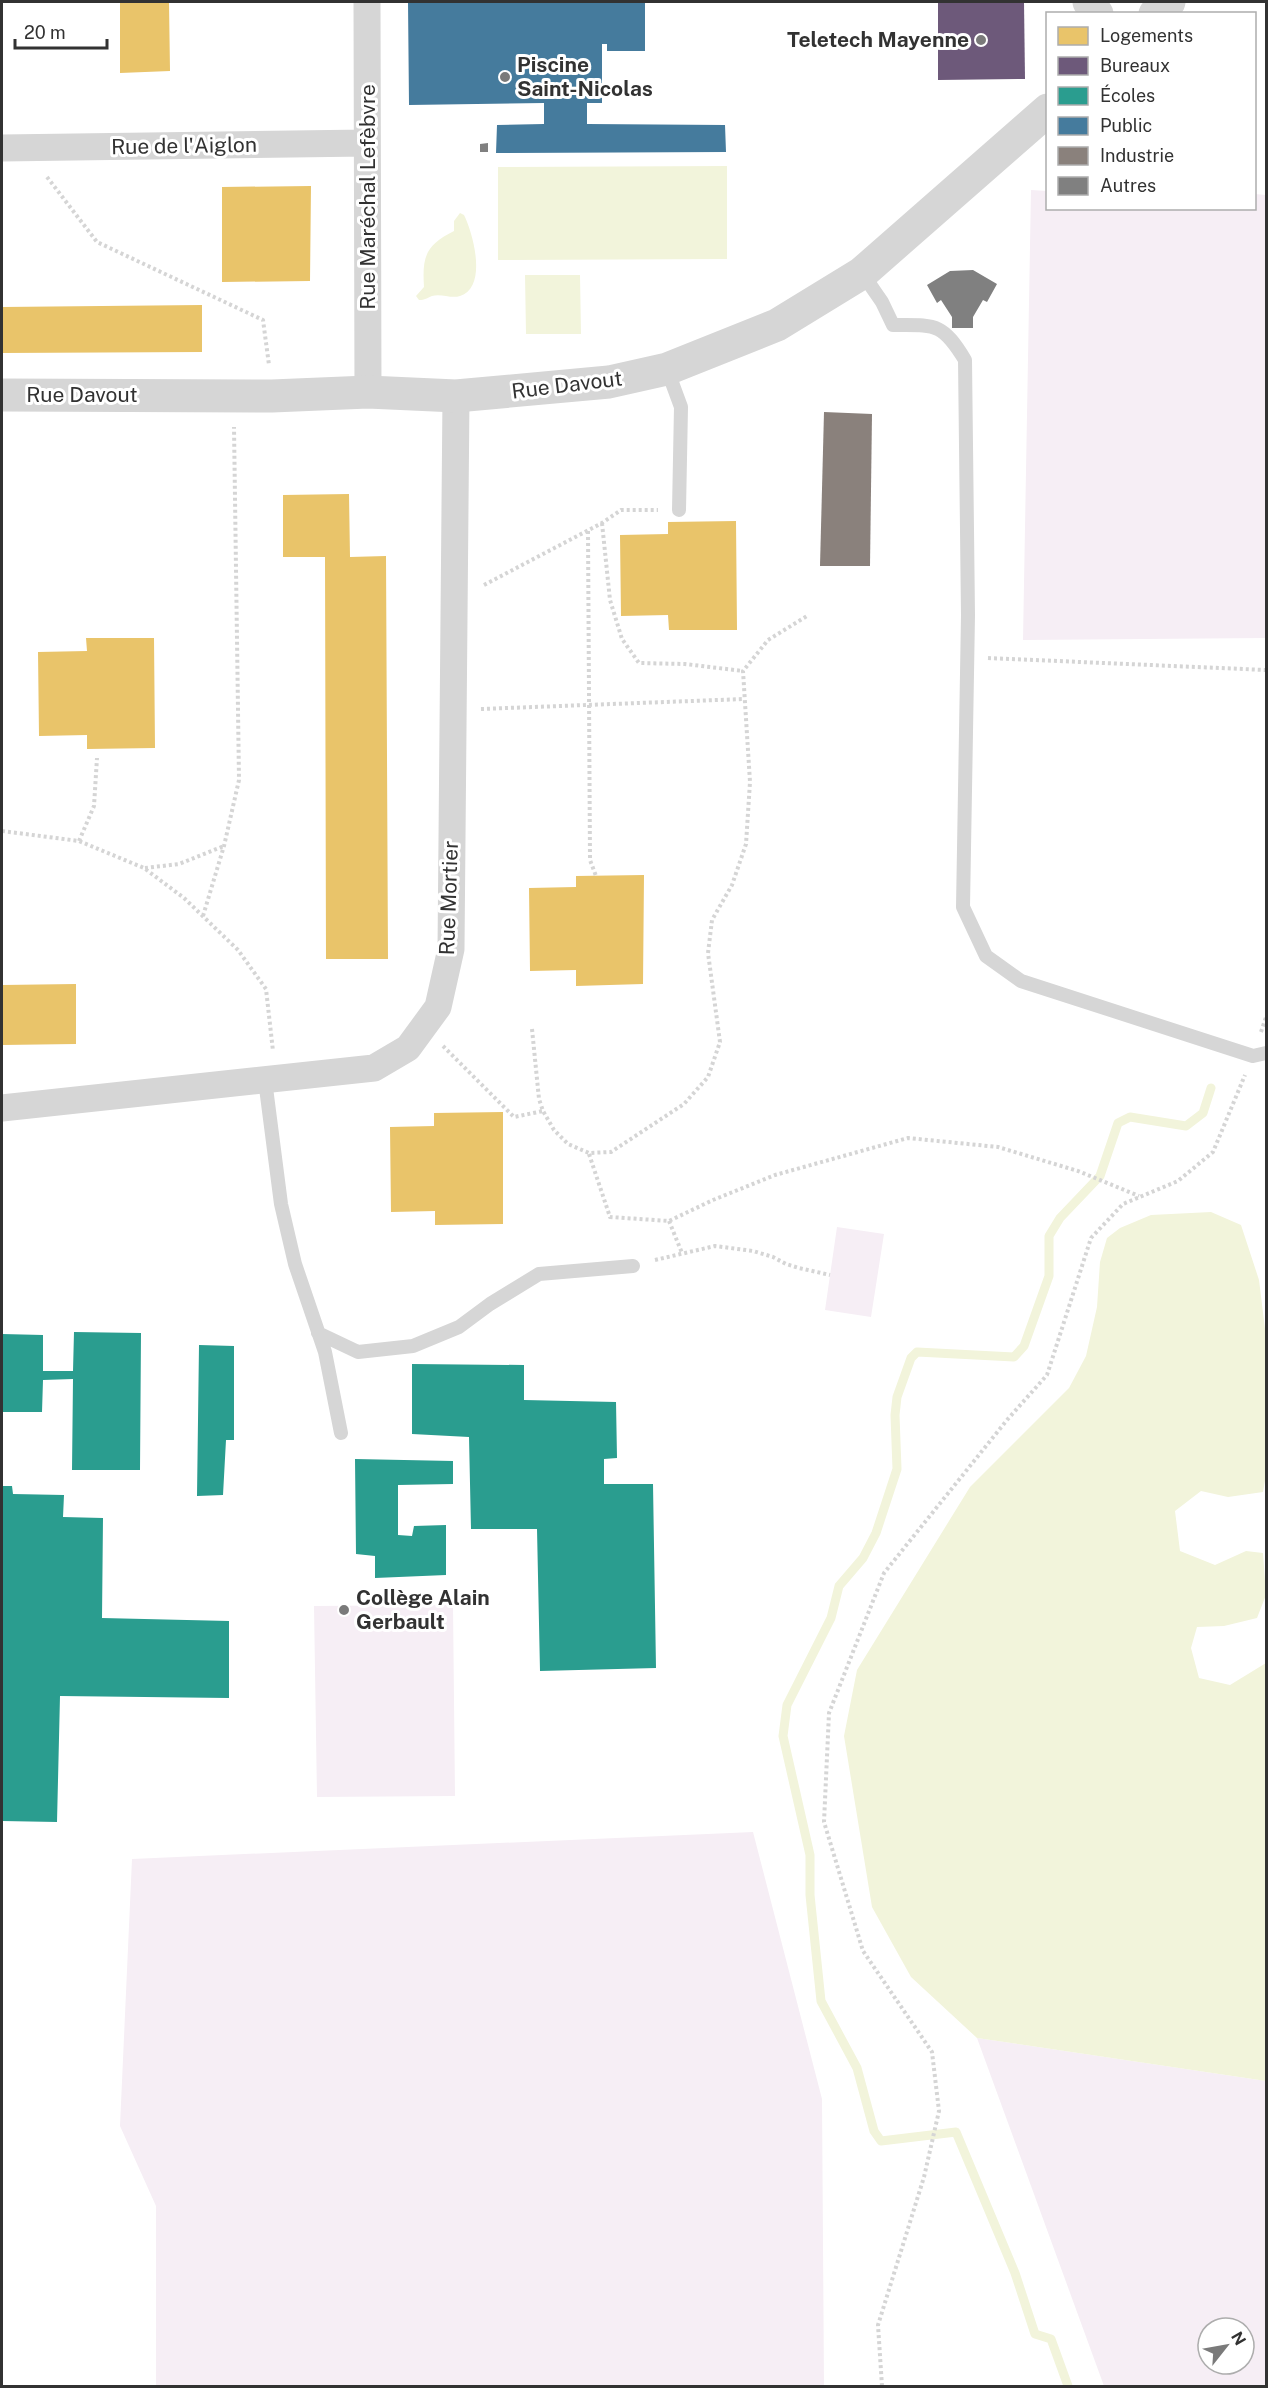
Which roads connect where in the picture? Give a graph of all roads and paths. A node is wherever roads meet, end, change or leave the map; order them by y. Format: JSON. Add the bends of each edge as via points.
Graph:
{"nodes":[{"id":1,"x":367,"y":2,"type":"edge"},
{"id":2,"x":1046,"y":111,"type":"edge"},
{"id":3,"x":367,"y":143,"type":"junction"},
{"id":4,"x":13,"y":148,"type":"edge"},
{"id":5,"x":862,"y":273,"type":"junction"},
{"id":6,"x":667,"y":369,"type":"junction"},
{"id":7,"x":368,"y":392,"type":"junction"},
{"id":8,"x":2,"y":395,"type":"edge"},
{"id":9,"x":234,"y":396,"type":"junction"},
{"id":10,"x":272,"y":396,"type":"junction"},
{"id":11,"x":456,"y":396,"type":"junction"},
{"id":12,"x":679,"y":510,"type":"joint"},
{"id":13,"x":602,"y":523,"type":"junction"},
{"id":14,"x":588,"y":531,"type":"junction"},
{"id":15,"x":454,"y":601,"type":"junction"},
{"id":16,"x":807,"y":616,"type":"dead end"},
{"id":17,"x":966,"y":657,"type":"junction"},
{"id":18,"x":743,"y":670,"type":"junction"},
{"id":19,"x":1266,"y":670,"type":"edge"},
{"id":20,"x":744,"y":699,"type":"junction"},
{"id":21,"x":589,"y":705,"type":"junction"},
{"id":22,"x":453,"y":710,"type":"junction"},
{"id":23,"x":98,"y":758,"type":"dead end"},
{"id":24,"x":2,"y":831,"type":"edge"},
{"id":25,"x":79,"y":841,"type":"junction"},
{"id":26,"x":224,"y":846,"type":"junction"},
{"id":27,"x":144,"y":868,"type":"junction"},
{"id":28,"x":596,"y":876,"type":"dead end"},
{"id":29,"x":202,"y":916,"type":"junction"},
{"id":30,"x":424,"y":1026,"type":"junction"},
{"id":31,"x":532,"y":1029,"type":"dead end"},
{"id":32,"x":1260,"y":1055,"type":"edge"},
{"id":33,"x":270,"y":1079,"type":"junction"},
{"id":34,"x":2,"y":1108,"type":"edge"},
{"id":35,"x":543,"y":1111,"type":"junction"},
{"id":36,"x":589,"y":1153,"type":"junction"},
{"id":37,"x":1140,"y":1196,"type":"junction"},
{"id":38,"x":669,"y":1221,"type":"junction"},
{"id":39,"x":682,"y":1253,"type":"junction"},
{"id":40,"x":633,"y":1266,"type":"joint"},
{"id":41,"x":830,"y":1275,"type":"dead end"},
{"id":42,"x":318,"y":1333,"type":"junction"},
{"id":43,"x":341,"y":1433,"type":"dead end"},
{"id":44,"x":882,"y":2386,"type":"edge"}],
"edges":[{"from":1,"to":3,"type":"street","name":"Rue Maréchal Lefèbvre"},
{"from":2,"to":5,"type":"street","name":"Rue Davout"},
{"from":3,"to":4,"type":"street","name":"Rue de l'Aiglon"},
{"from":3,"to":7,"type":"street","name":"Rue Maréchal Lefèbvre"},
{"from":4,"to":10,"type":"path","via":[[97,242],[263,320]]},
{"from":5,"to":6,"type":"street","name":"Rue Davout","via":[[777,325]]},
{"from":5,"to":17,"type":"lane","via":[[893,325],[930,325],[951,336],[965,360]]},
{"from":6,"to":11,"type":"street","name":"Rue Davout","via":[[609,382]]},
{"from":6,"to":12,"type":"lane","via":[[681,407]]},
{"from":7,"to":10,"type":"street","name":"Rue Davout"},
{"from":7,"to":11,"type":"street","name":"Rue Davout"},
{"from":8,"to":9,"type":"street","name":"Rue Davout"},
{"from":9,"to":10,"type":"street","name":"Rue Davout"},
{"from":9,"to":26,"type":"path","via":[[239,780]]},
{"from":11,"to":15,"type":"street","name":"Rue Mortier"},
{"from":12,"to":13,"type":"path","via":[[621,510]]},
{"from":13,"to":14,"type":"path"},
{"from":13,"to":18,"type":"path","via":[[610,600],[622,639],[639,663]]},
{"from":14,"to":15,"type":"path"},
{"from":14,"to":21,"type":"path"},
{"from":15,"to":22,"type":"street","name":"Rue Mortier"},
{"from":16,"to":18,"type":"path","via":[[768,640]]},
{"from":17,"to":19,"type":"path"},
{"from":17,"to":32,"type":"lane","via":[[963,907],[986,956],[1021,981]]},
{"from":18,"to":20,"type":"path"},
{"from":20,"to":21,"type":"path"},
{"from":20,"to":36,"type":"path","via":[[750,782],[747,844],[732,885],[712,920],[708,953],[720,1042],[711,1069],[684,1104],[611,1152]]},
{"from":21,"to":22,"type":"path"},
{"from":21,"to":28,"type":"path","via":[[590,860]]},
{"from":22,"to":30,"type":"street","name":"Rue Mortier","via":[[450,949],[438,1007]]},
{"from":23,"to":25,"type":"path","via":[[94,806]]},
{"from":24,"to":25,"type":"path"},
{"from":25,"to":27,"type":"path"},
{"from":26,"to":27,"type":"path","via":[[179,864]]},
{"from":26,"to":29,"type":"path"},
{"from":27,"to":29,"type":"path"},
{"from":29,"to":33,"type":"path","via":[[238,950],[266,989]]},
{"from":30,"to":33,"type":"street","name":"Rue Mortier","via":[[408,1048],[374,1068]]},
{"from":30,"to":35,"type":"path","via":[[514,1117]]},
{"from":31,"to":35,"type":"path"},
{"from":32,"to":37,"type":"path","via":[[1213,1152],[1178,1181]]},
{"from":33,"to":34,"type":"street","name":"Rue Mortier"},
{"from":33,"to":42,"type":"lane","via":[[281,1204],[295,1264]]},
{"from":35,"to":36,"type":"path","via":[[568,1144]]},
{"from":36,"to":38,"type":"path","via":[[610,1217]]},
{"from":37,"to":38,"type":"path","via":[[1078,1171],[998,1147],[908,1138],[776,1175]]},
{"from":37,"to":44,"type":"path","via":[[1123,1204],[1091,1238],[1047,1375],[884,1573],[828,1713],[824,1822],[863,1951],[932,2052],[939,2110],[924,2176],[878,2325]]},
{"from":38,"to":39,"type":"path"},
{"from":39,"to":40,"type":"path"},
{"from":39,"to":41,"type":"path","via":[[715,1245],[732,1247]]},
{"from":40,"to":42,"type":"lane","via":[[539,1274],[459,1328],[412,1346],[358,1352]]},
{"from":42,"to":43,"type":"lane","via":[[326,1352]]}]}
